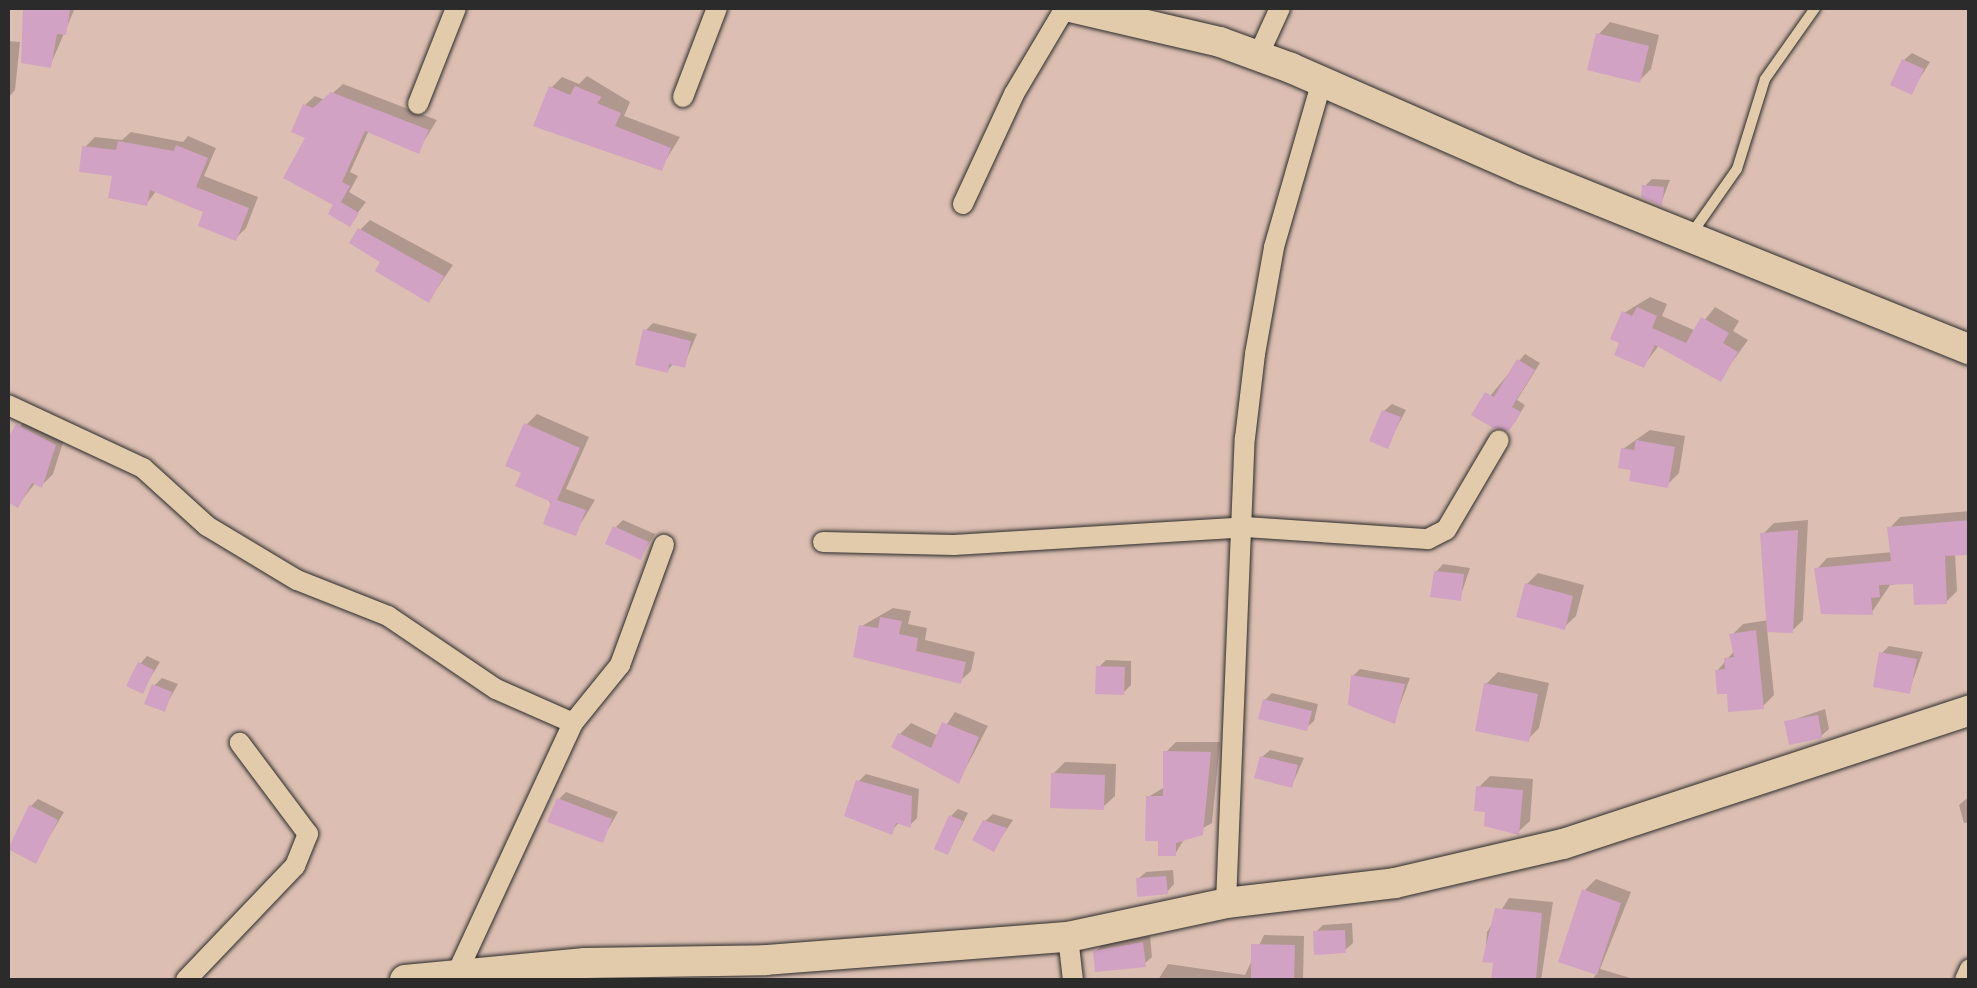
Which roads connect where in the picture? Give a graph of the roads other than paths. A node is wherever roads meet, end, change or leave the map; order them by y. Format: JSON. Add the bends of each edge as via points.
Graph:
{"nodes":[{"id":1,"x":456,"y":8,"type":"edge"},
{"id":2,"x":717,"y":8,"type":"edge"},
{"id":3,"x":1066,"y":8,"type":"edge"},
{"id":4,"x":1074,"y":8,"type":"edge"},
{"id":5,"x":1280,"y":8,"type":"edge"},
{"id":6,"x":1815,"y":8,"type":"edge"},
{"id":7,"x":1258,"y":56,"type":"junction"},
{"id":8,"x":1322,"y":81,"type":"junction"},
{"id":9,"x":684,"y":97,"type":"dead end"},
{"id":10,"x":418,"y":104,"type":"dead end"},
{"id":11,"x":963,"y":204,"type":"dead end"},
{"id":12,"x":1688,"y":238,"type":"junction"},
{"id":13,"x":1970,"y":350,"type":"edge"},
{"id":14,"x":8,"y":405,"type":"edge"},
{"id":15,"x":1499,"y":440,"type":"dead end"},
{"id":16,"x":1245,"y":527,"type":"junction"},
{"id":17,"x":822,"y":542,"type":"dead end"},
{"id":18,"x":664,"y":545,"type":"dead end"},
{"id":19,"x":1970,"y":710,"type":"edge"},
{"id":20,"x":573,"y":724,"type":"junction"},
{"id":21,"x":240,"y":744,"type":"dead end"},
{"id":22,"x":1226,"y":903,"type":"junction"},
{"id":23,"x":1068,"y":937,"type":"junction"},
{"id":24,"x":1970,"y":969,"type":"edge"},
{"id":25,"x":458,"y":973,"type":"junction"},
{"id":26,"x":186,"y":980,"type":"edge"},
{"id":27,"x":405,"y":980,"type":"edge"},
{"id":28,"x":1073,"y":980,"type":"edge"},
{"id":29,"x":1965,"y":980,"type":"edge"}],
"edges":[{"from":1,"to":10,"type":"street"},
{"from":2,"to":9,"type":"street"},
{"from":3,"to":11,"type":"street","via":[[1014,94]]},
{"from":4,"to":7,"type":"main road"},
{"from":5,"to":7,"type":"street"},
{"from":6,"to":12,"type":"lane","via":[[1765,79],[1736,168]]},
{"from":7,"to":8,"type":"main road"},
{"from":8,"to":12,"type":"main road"},
{"from":8,"to":16,"type":"street","via":[[1274,246],[1254,354]]},
{"from":12,"to":13,"type":"main road"},
{"from":14,"to":20,"type":"street","via":[[143,468],[207,526],[282,571],[388,616],[496,689]]},
{"from":15,"to":16,"type":"street","via":[[1446,530],[1428,540]]},
{"from":16,"to":17,"type":"street","via":[[954,545]]},
{"from":16,"to":22,"type":"street"},
{"from":18,"to":20,"type":"street","via":[[620,664]]},
{"from":19,"to":22,"type":"main road","via":[[1562,844],[1395,884]]},
{"from":20,"to":25,"type":"street"},
{"from":21,"to":26,"type":"street","via":[[308,834],[295,866]]},
{"from":22,"to":23,"type":"main road"},
{"from":23,"to":25,"type":"main road","via":[[766,960]]},
{"from":23,"to":28,"type":"street"},
{"from":24,"to":29,"type":"street"},
{"from":25,"to":27,"type":"main road"}]}
